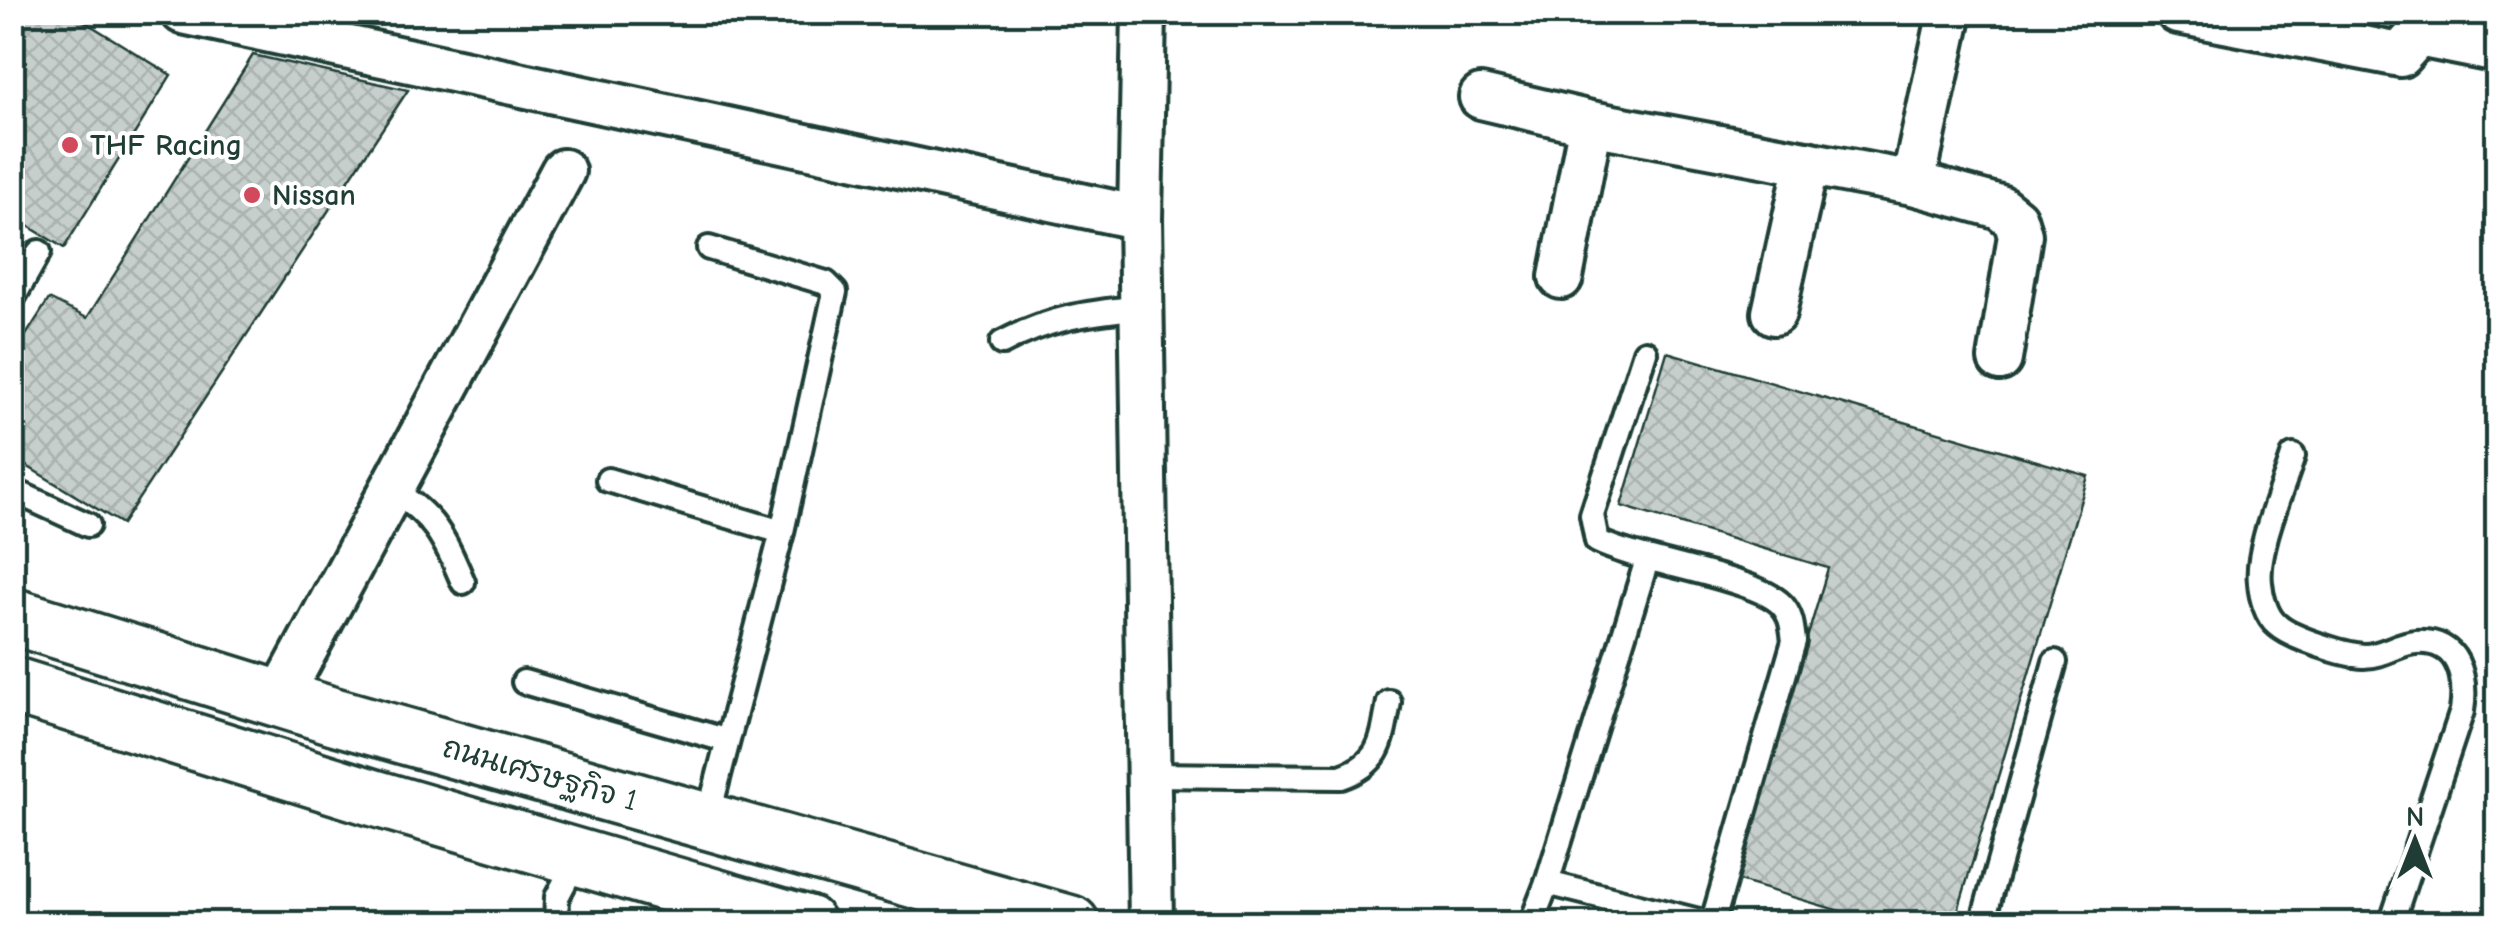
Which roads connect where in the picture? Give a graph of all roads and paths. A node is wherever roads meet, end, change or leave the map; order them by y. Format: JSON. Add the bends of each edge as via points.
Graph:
{"nodes":[{"id":1,"x":183,"y":12,"type":"edge"},
{"id":2,"x":1144,"y":12,"type":"edge"},
{"id":3,"x":1950,"y":12,"type":"edge"},
{"id":4,"x":2178,"y":12,"type":"edge"},
{"id":5,"x":2420,"y":24,"type":"edge"},
{"id":6,"x":2498,"y":51,"type":"edge"},
{"id":7,"x":1481,"y":97,"type":"dead end"},
{"id":8,"x":1592,"y":123,"type":"junction"},
{"id":9,"x":1807,"y":164,"type":"junction"},
{"id":10,"x":564,"y":171,"type":"dead end"},
{"id":11,"x":1913,"y":184,"type":"junction"},
{"id":12,"x":1140,"y":218,"type":"junction"},
{"id":13,"x":710,"y":248,"type":"dead end"},
{"id":14,"x":39,"y":252,"type":"dead end"},
{"id":15,"x":1561,"y":276,"type":"dead end"},
{"id":16,"x":12,"y":300,"type":"edge"},
{"id":17,"x":1141,"y":308,"type":"junction"},
{"id":18,"x":1774,"y":314,"type":"dead end"},
{"id":19,"x":1002,"y":342,"type":"dead end"},
{"id":20,"x":1645,"y":352,"type":"dead end"},
{"id":21,"x":2000,"y":359,"type":"dead end"},
{"id":22,"x":2293,"y":456,"type":"dead end"},
{"id":23,"x":608,"y":480,"type":"dead end"},
{"id":24,"x":12,"y":490,"type":"edge"},
{"id":25,"x":392,"y":490,"type":"junction"},
{"id":26,"x":88,"y":524,"type":"dead end"},
{"id":27,"x":782,"y":532,"type":"junction"},
{"id":28,"x":1647,"y":560,"type":"junction"},
{"id":29,"x":464,"y":582,"type":"dead end"},
{"id":30,"x":12,"y":616,"type":"edge"},
{"id":31,"x":2054,"y":662,"type":"dead end"},
{"id":32,"x":524,"y":682,"type":"dead end"},
{"id":33,"x":12,"y":686,"type":"edge"},
{"id":34,"x":279,"y":699,"type":"junction"},
{"id":35,"x":1389,"y":702,"type":"dead end"},
{"id":36,"x":334,"y":716,"type":"junction"},
{"id":37,"x":726,"y":740,"type":"junction"},
{"id":38,"x":1150,"y":775,"type":"junction"},
{"id":39,"x":317,"y":781,"type":"junction"},
{"id":40,"x":707,"y":821,"type":"junction"},
{"id":41,"x":578,"y":857,"type":"junction"},
{"id":42,"x":1547,"y":883,"type":"junction"},
{"id":43,"x":719,"y":912,"type":"edge"},
{"id":44,"x":556,"y":924,"type":"edge"},
{"id":45,"x":807,"y":924,"type":"edge"},
{"id":46,"x":1070,"y":924,"type":"edge"},
{"id":47,"x":1151,"y":924,"type":"edge"},
{"id":48,"x":1532,"y":924,"type":"edge"},
{"id":49,"x":1712,"y":924,"type":"edge"},
{"id":50,"x":1982,"y":924,"type":"edge"},
{"id":51,"x":2391,"y":924,"type":"edge"}],
"edges":[{"from":1,"to":12,"type":"street"},
{"from":2,"to":12,"type":"street"},
{"from":3,"to":11,"type":"street"},
{"from":4,"to":5,"type":"street","via":[[2400,55]]},
{"from":5,"to":6,"type":"street"},
{"from":7,"to":8,"type":"street"},
{"from":8,"to":9,"type":"street"},
{"from":8,"to":15,"type":"street"},
{"from":9,"to":11,"type":"street"},
{"from":9,"to":18,"type":"street"},
{"from":10,"to":25,"type":"street"},
{"from":11,"to":21,"type":"street","via":[[2000,207],[2015,219],[2020,236]]},
{"from":12,"to":17,"type":"street"},
{"from":13,"to":27,"type":"lane","via":[[826,283],[836,292]]},
{"from":14,"to":16,"type":"lane"},
{"from":17,"to":19,"type":"lane","via":[[1066,316]]},
{"from":17,"to":38,"type":"street"},
{"from":20,"to":28,"type":"lane","via":[[1592,516],[1597,541]]},
{"from":22,"to":51,"type":"lane","via":[[2259,581],[2277,626],[2361,656],[2414,641],[2442,645],[2460,663],[2462,711]]},
{"from":23,"to":27,"type":"lane"},
{"from":24,"to":26,"type":"lane"},
{"from":25,"to":29,"type":"lane","via":[[441,532]]},
{"from":25,"to":34,"type":"street"},
{"from":27,"to":37,"type":"lane"},
{"from":28,"to":42,"type":"lane"},
{"from":28,"to":49,"type":"lane","via":[[1759,589],[1791,616],[1794,641]]},
{"from":30,"to":34,"type":"main road","name":"ถนนเศรษฐกิจ 1"},
{"from":31,"to":50,"type":"lane"},
{"from":32,"to":37,"type":"lane"},
{"from":33,"to":39,"type":"main road"},
{"from":34,"to":36,"type":"main road","name":"ถนนเศรษฐกิจ 1"},
{"from":35,"to":38,"type":"lane","via":[[1374,758],[1341,777]]},
{"from":36,"to":39,"type":"main road"},
{"from":36,"to":40,"type":"main road","name":"ถนนเศรษฐกิจ 1"},
{"from":37,"to":40,"type":"lane"},
{"from":38,"to":47,"type":"street"},
{"from":39,"to":41,"type":"main road"},
{"from":40,"to":46,"type":"main road","name":"ถนนเศรษฐกิจ 1"},
{"from":41,"to":43,"type":"main road"},
{"from":41,"to":44,"type":"lane","via":[[557,897]]},
{"from":42,"to":48,"type":"lane"},
{"from":42,"to":49,"type":"lane"},
{"from":43,"to":45,"type":"main road"}]}
